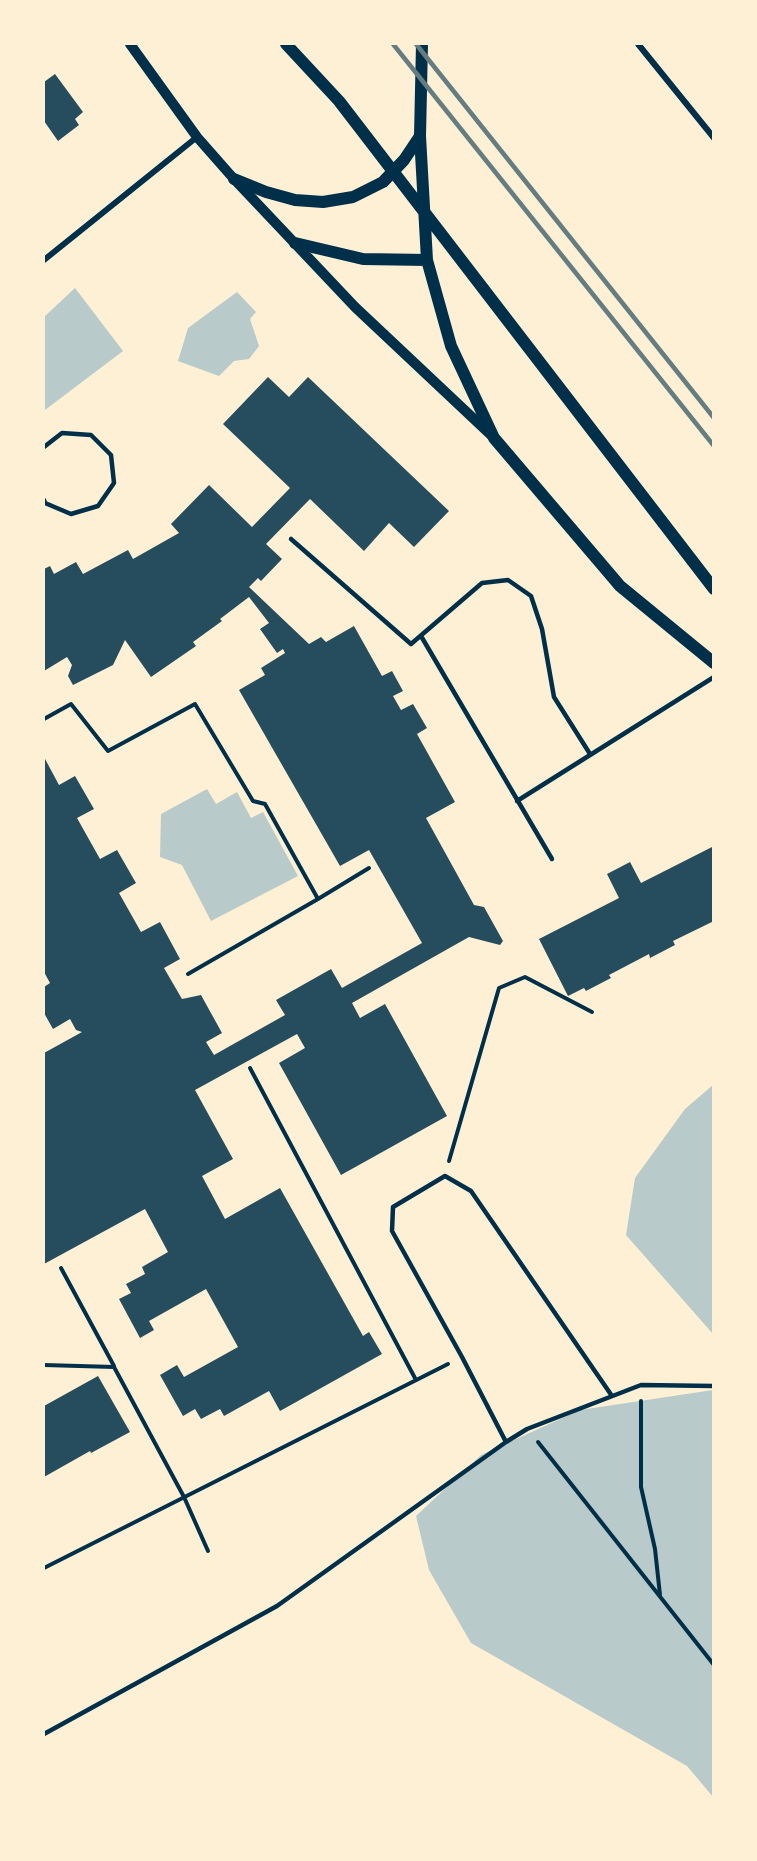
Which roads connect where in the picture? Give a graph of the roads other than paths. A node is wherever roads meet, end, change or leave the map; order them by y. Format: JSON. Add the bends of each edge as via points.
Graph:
{"nodes":[{"id":1,"x":130,"y":44,"type":"edge"},
{"id":2,"x":285,"y":44,"type":"edge"},
{"id":3,"x":422,"y":44,"type":"edge"},
{"id":4,"x":638,"y":44,"type":"edge"},
{"id":5,"x":420,"y":136,"type":"junction"},
{"id":6,"x":197,"y":137,"type":"junction"},
{"id":7,"x":714,"y":138,"type":"edge"},
{"id":8,"x":234,"y":179,"type":"junction"},
{"id":9,"x":295,"y":243,"type":"junction"},
{"id":10,"x":44,"y":260,"type":"edge"},
{"id":11,"x":427,"y":260,"type":"junction"},
{"id":12,"x":494,"y":438,"type":"junction"},
{"id":13,"x":44,"y":447,"type":"edge"},
{"id":14,"x":44,"y":500,"type":"edge"},
{"id":15,"x":291,"y":539,"type":"dead end"},
{"id":16,"x":714,"y":589,"type":"edge"},
{"id":17,"x":421,"y":636,"type":"junction"},
{"id":18,"x":714,"y":663,"type":"edge"},
{"id":19,"x":714,"y":677,"type":"edge"},
{"id":20,"x":591,"y":754,"type":"junction"},
{"id":21,"x":517,"y":801,"type":"junction"},
{"id":22,"x":552,"y":859,"type":"dead end"},
{"id":23,"x":714,"y":1386,"type":"edge"},
{"id":24,"x":612,"y":1396,"type":"junction"},
{"id":25,"x":506,"y":1442,"type":"junction"},
{"id":26,"x":44,"y":1734,"type":"edge"}],
"edges":[{"from":1,"to":6,"type":"street"},
{"from":2,"to":16,"type":"main road","via":[[339,100]]},
{"from":3,"to":5,"type":"main road"},
{"from":4,"to":7,"type":"street"},
{"from":5,"to":8,"type":"main road","via":[[383,182],[353,197],[323,202],[296,200]]},
{"from":5,"to":11,"type":"main road"},
{"from":6,"to":8,"type":"street"},
{"from":6,"to":10,"type":"street"},
{"from":8,"to":9,"type":"street"},
{"from":9,"to":11,"type":"main road","via":[[363,260]]},
{"from":9,"to":12,"type":"street","via":[[355,308]]},
{"from":11,"to":12,"type":"main road","via":[[451,345]]},
{"from":12,"to":18,"type":"main road","via":[[620,586]]},
{"from":13,"to":14,"type":"lane","via":[[62,434],[91,435],[111,455],[114,483],[98,506],[71,514]]},
{"from":15,"to":17,"type":"lane","via":[[411,644]]},
{"from":17,"to":20,"type":"lane","via":[[482,583],[508,580],[524,590],[531,596],[542,628],[554,697]]},
{"from":17,"to":21,"type":"lane"},
{"from":19,"to":20,"type":"lane"},
{"from":20,"to":21,"type":"lane"},
{"from":21,"to":22,"type":"lane"},
{"from":23,"to":24,"type":"lane","via":[[641,1385]]},
{"from":24,"to":25,"type":"lane","via":[[528,1429]]},
{"from":24,"to":25,"type":"lane","via":[[471,1191],[445,1176],[393,1207],[392,1231]]},
{"from":25,"to":26,"type":"lane","via":[[277,1606]]}]}
